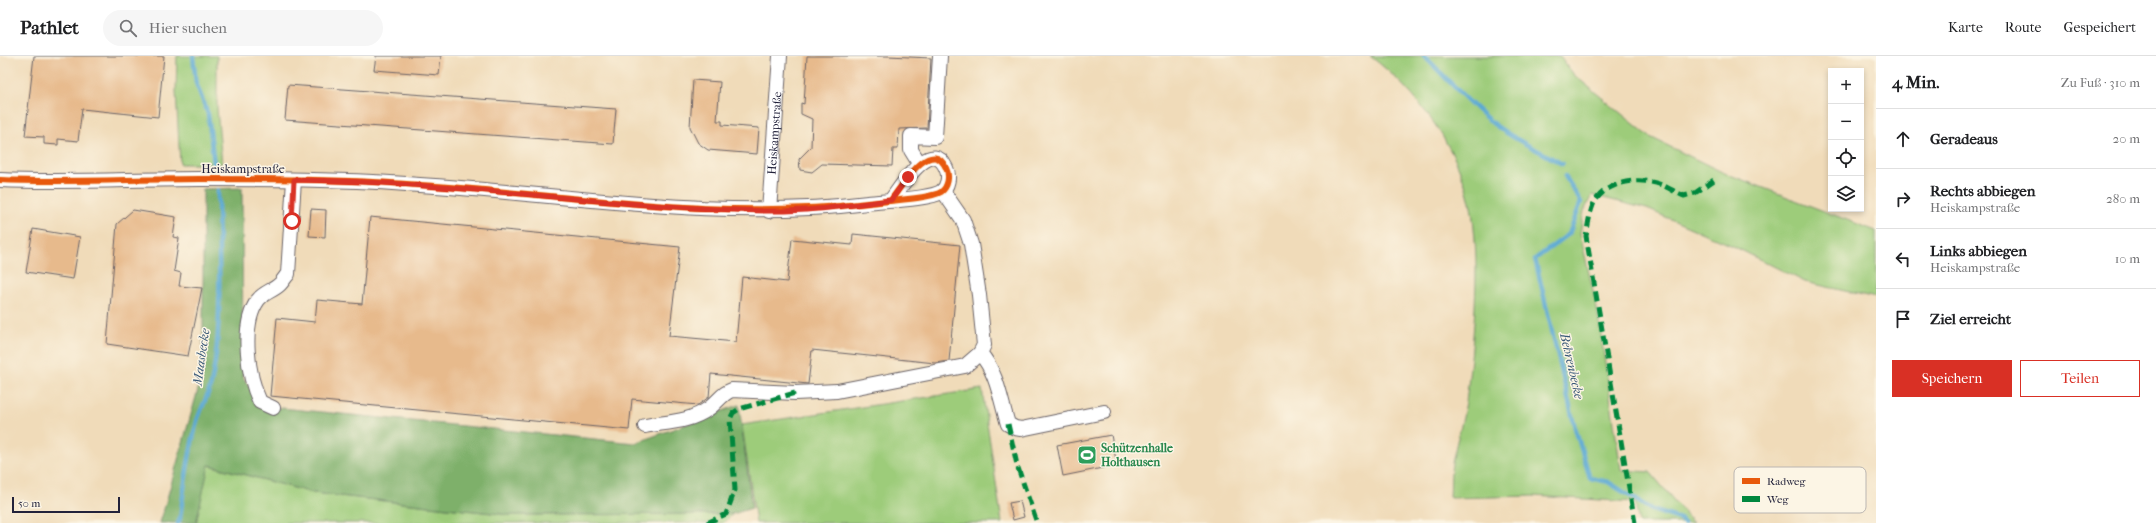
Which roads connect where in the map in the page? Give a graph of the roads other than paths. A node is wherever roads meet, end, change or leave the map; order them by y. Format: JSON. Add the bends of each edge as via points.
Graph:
{"nodes":[{"id":1,"x":780,"y":56,"type":"edge"},
{"id":2,"x":940,"y":56,"type":"edge"},
{"id":3,"x":920,"y":163,"type":"junction"},
{"id":4,"x":0,"y":180,"type":"edge"},
{"id":5,"x":294,"y":180,"type":"junction"},
{"id":6,"x":943,"y":191,"type":"junction"},
{"id":7,"x":891,"y":200,"type":"junction"},
{"id":8,"x":769,"y":211,"type":"junction"},
{"id":9,"x":980,"y":353,"type":"junction"},
{"id":10,"x":273,"y":408,"type":"dead end"},
{"id":11,"x":1104,"y":412,"type":"dead end"},
{"id":12,"x":645,"y":426,"type":"dead end"}],
"edges":[{"from":1,"to":8,"type":"street","name":"Heiskampstraße"},
{"from":2,"to":3,"type":"street","via":[[935,138],[911,136],[911,150]]},
{"from":3,"to":6,"type":"street","via":[[934,158],[946,166],[948,181]]},
{"from":3,"to":7,"type":"street"},
{"from":4,"to":5,"type":"street","name":"Heiskampstraße"},
{"from":5,"to":8,"type":"street","name":"Heiskampstraße","via":[[405,183]]},
{"from":5,"to":10,"type":"street","via":[[288,274],[280,285],[263,294],[257,302],[248,332],[253,387],[260,402]]},
{"from":6,"to":7,"type":"street","name":"Heiskampstraße"},
{"from":6,"to":9,"type":"street","via":[[963,220],[971,244],[984,345]]},
{"from":7,"to":8,"type":"street","name":"Heiskampstraße","via":[[830,208]]},
{"from":9,"to":11,"type":"street","via":[[997,382],[1008,424],[1015,428],[1022,429]]},
{"from":9,"to":12,"type":"street","via":[[965,366],[837,391],[795,393],[732,390],[726,392],[709,409],[692,418]]}]}
